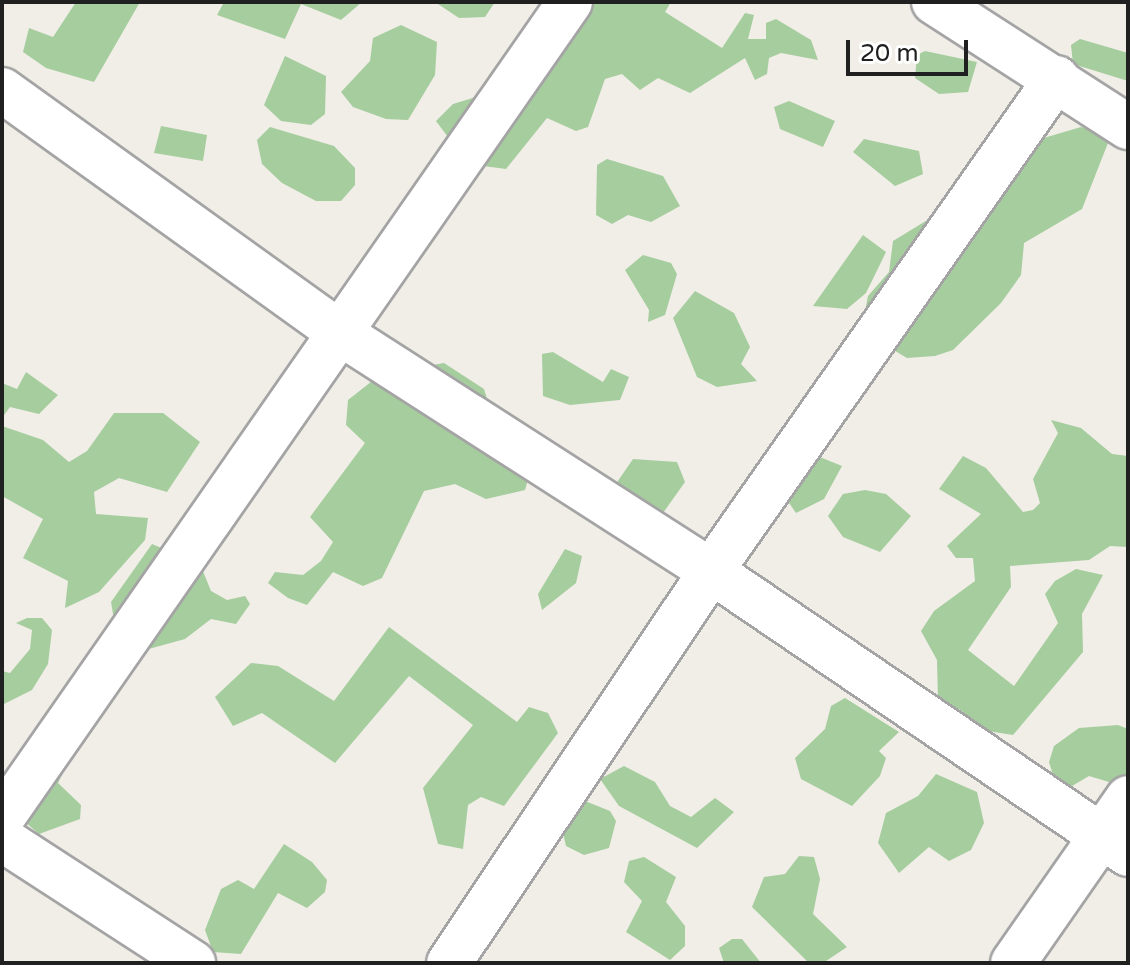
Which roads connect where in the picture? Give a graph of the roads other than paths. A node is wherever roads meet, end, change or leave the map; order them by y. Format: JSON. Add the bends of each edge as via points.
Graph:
{"nodes":[{"id":1,"x":570,"y":2,"type":"edge"},
{"id":2,"x":934,"y":2,"type":"edge"},
{"id":3,"x":1057,"y":78,"type":"junction"},
{"id":4,"x":2,"y":90,"type":"edge"},
{"id":5,"x":1128,"y":127,"type":"edge"},
{"id":6,"x":340,"y":333,"type":"junction"},
{"id":7,"x":711,"y":571,"type":"junction"},
{"id":8,"x":1128,"y":798,"type":"edge"},
{"id":9,"x":2,"y":818,"type":"edge"},
{"id":10,"x":2,"y":839,"type":"edge"},
{"id":11,"x":1115,"y":845,"type":"edge"},
{"id":12,"x":193,"y":963,"type":"edge"},
{"id":13,"x":449,"y":963,"type":"edge"},
{"id":14,"x":1013,"y":963,"type":"edge"}],
"edges":[{"from":1,"to":6,"type":"street"},
{"from":2,"to":3,"type":"street"},
{"from":3,"to":5,"type":"street"},
{"from":3,"to":7,"type":"street"},
{"from":4,"to":6,"type":"street"},
{"from":6,"to":7,"type":"street"},
{"from":6,"to":9,"type":"street"},
{"from":7,"to":11,"type":"street"},
{"from":7,"to":13,"type":"street"},
{"from":8,"to":11,"type":"street"},
{"from":10,"to":12,"type":"street"},
{"from":11,"to":14,"type":"street"}]}
